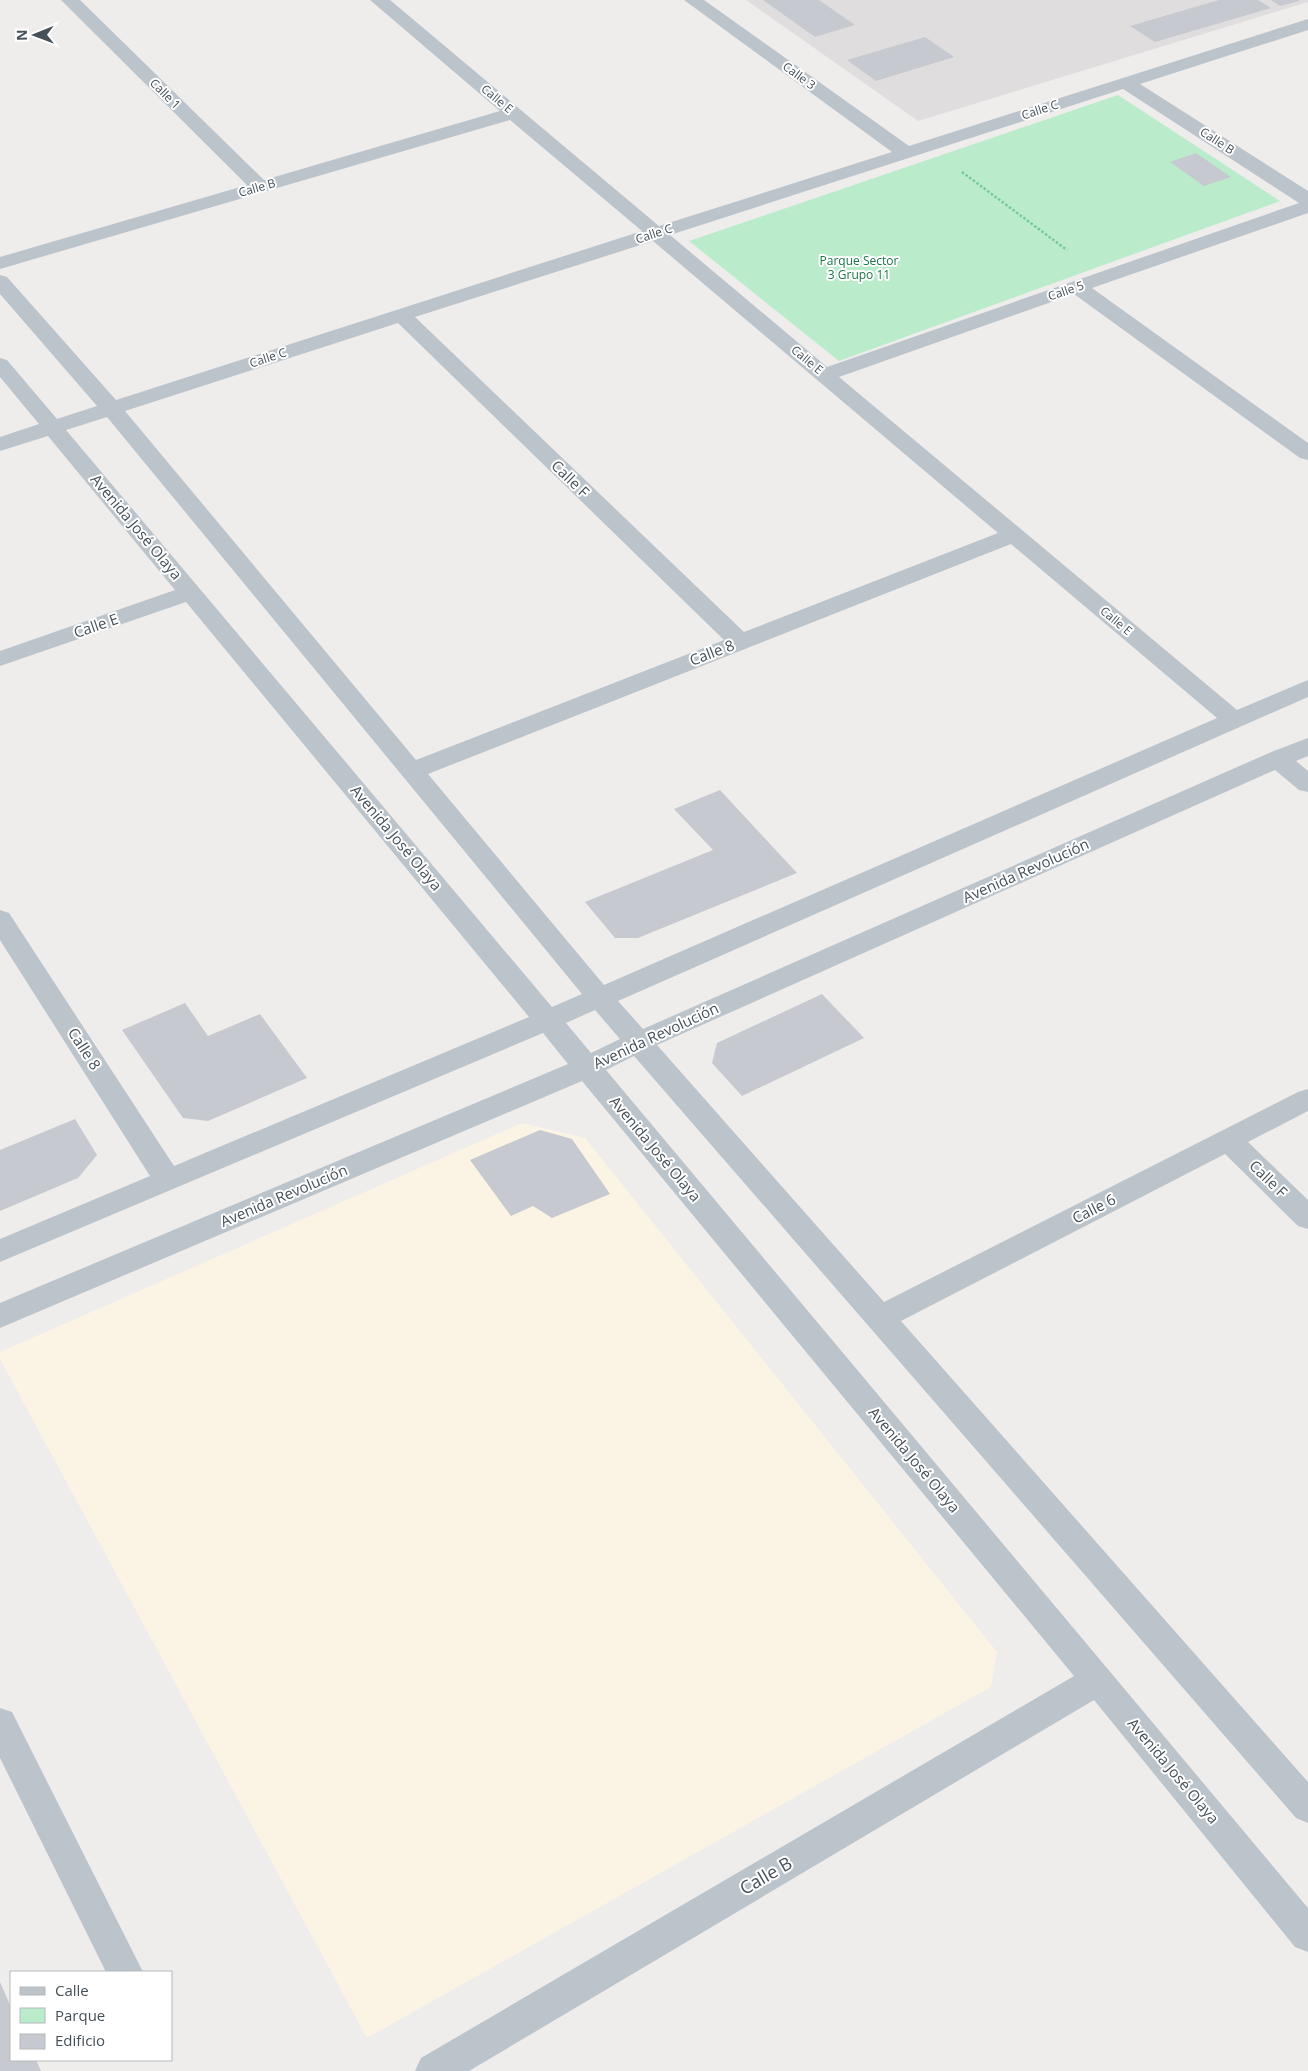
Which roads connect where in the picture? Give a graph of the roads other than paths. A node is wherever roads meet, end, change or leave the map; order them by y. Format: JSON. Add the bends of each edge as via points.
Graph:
{"nodes":[{"id":1,"x":70,"y":0,"type":"edge"},
{"id":2,"x":693,"y":0,"type":"edge"},
{"id":3,"x":383,"y":1,"type":"edge"},
{"id":4,"x":1308,"y":24,"type":"edge"},
{"id":5,"x":1126,"y":83,"type":"junction"},
{"id":6,"x":513,"y":113,"type":"junction"},
{"id":7,"x":906,"y":153,"type":"junction"},
{"id":8,"x":260,"y":187,"type":"junction"},
{"id":9,"x":1308,"y":200,"type":"edge"},
{"id":10,"x":1308,"y":206,"type":"edge"},
{"id":11,"x":656,"y":233,"type":"junction"},
{"id":12,"x":0,"y":263,"type":"edge"},
{"id":13,"x":0,"y":281,"type":"edge"},
{"id":14,"x":1077,"y":287,"type":"junction"},
{"id":15,"x":401,"y":315,"type":"junction"},
{"id":16,"x":0,"y":364,"type":"edge"},
{"id":17,"x":824,"y":375,"type":"junction"},
{"id":18,"x":111,"y":408,"type":"junction"},
{"id":19,"x":52,"y":427,"type":"junction"},
{"id":20,"x":0,"y":444,"type":"edge"},
{"id":21,"x":1308,"y":453,"type":"edge"},
{"id":22,"x":1013,"y":535,"type":"junction"},
{"id":23,"x":191,"y":592,"type":"junction"},
{"id":24,"x":740,"y":642,"type":"junction"},
{"id":25,"x":0,"y":660,"type":"edge"},
{"id":26,"x":1308,"y":688,"type":"edge"},
{"id":27,"x":1234,"y":720,"type":"junction"},
{"id":28,"x":1308,"y":746,"type":"edge"},
{"id":29,"x":1278,"y":759,"type":"junction"},
{"id":30,"x":410,"y":771,"type":"junction"},
{"id":31,"x":1308,"y":784,"type":"edge"},
{"id":32,"x":2,"y":926,"type":"edge"},
{"id":33,"x":599,"y":997,"type":"junction"},
{"id":34,"x":548,"y":1020,"type":"junction"},
{"id":35,"x":638,"y":1042,"type":"junction"},
{"id":36,"x":588,"y":1067,"type":"junction"},
{"id":37,"x":1308,"y":1099,"type":"edge"},
{"id":38,"x":1228,"y":1140,"type":"junction"},
{"id":39,"x":167,"y":1179,"type":"junction"},
{"id":40,"x":1308,"y":1218,"type":"edge"},
{"id":41,"x":0,"y":1251,"type":"edge"},
{"id":42,"x":0,"y":1316,"type":"edge"},
{"id":43,"x":880,"y":1318,"type":"junction"},
{"id":44,"x":1098,"y":1680,"type":"junction"},
{"id":45,"x":0,"y":1723,"type":"edge"},
{"id":46,"x":1308,"y":1807,"type":"edge"},
{"id":47,"x":1308,"y":1935,"type":"edge"},
{"id":48,"x":124,"y":1971,"type":"edge"},
{"id":49,"x":434,"y":2071,"type":"edge"}],
"edges":[{"from":1,"to":8,"type":"street","name":"Calle 1"},
{"from":2,"to":7,"type":"street","name":"Calle 3"},
{"from":3,"to":6,"type":"street","name":"Calle E"},
{"from":4,"to":5,"type":"street","name":"Calle C"},
{"from":5,"to":7,"type":"street","name":"Calle C"},
{"from":5,"to":9,"type":"street","name":"Calle B"},
{"from":6,"to":8,"type":"street","name":"Calle B"},
{"from":6,"to":11,"type":"street","name":"Calle E"},
{"from":7,"to":11,"type":"street","name":"Calle C"},
{"from":8,"to":12,"type":"street","name":"Calle B"},
{"from":10,"to":14,"type":"street","name":"Calle 5"},
{"from":11,"to":15,"type":"street","name":"Calle C"},
{"from":11,"to":17,"type":"street","name":"Calle E"},
{"from":13,"to":18,"type":"street"},
{"from":14,"to":17,"type":"street","name":"Calle 5"},
{"from":14,"to":21,"type":"street"},
{"from":15,"to":18,"type":"street","name":"Calle C"},
{"from":15,"to":24,"type":"street","name":"Calle F"},
{"from":16,"to":19,"type":"street","name":"Avenida José Olaya"},
{"from":17,"to":22,"type":"street","name":"Calle E"},
{"from":18,"to":19,"type":"street","name":"Calle C"},
{"from":18,"to":30,"type":"street"},
{"from":19,"to":20,"type":"street","name":"Calle C"},
{"from":19,"to":23,"type":"street","name":"Avenida José Olaya"},
{"from":22,"to":24,"type":"street","name":"Calle 8"},
{"from":22,"to":27,"type":"street","name":"Calle E"},
{"from":23,"to":25,"type":"street","name":"Calle E"},
{"from":23,"to":34,"type":"street","name":"Avenida José Olaya"},
{"from":24,"to":30,"type":"street","name":"Calle 8"},
{"from":26,"to":27,"type":"street"},
{"from":27,"to":33,"type":"street"},
{"from":28,"to":29,"type":"street","name":"Avenida Revolución"},
{"from":29,"to":31,"type":"street"},
{"from":29,"to":35,"type":"street","name":"Avenida Revolución"},
{"from":30,"to":33,"type":"street"},
{"from":32,"to":39,"type":"street","name":"Calle 8"},
{"from":33,"to":34,"type":"street"},
{"from":33,"to":35,"type":"street"},
{"from":34,"to":36,"type":"street","name":"Avenida José Olaya"},
{"from":34,"to":39,"type":"street"},
{"from":35,"to":36,"type":"street","name":"Avenida Revolución"},
{"from":35,"to":43,"type":"street"},
{"from":36,"to":42,"type":"street","name":"Avenida Revolución"},
{"from":36,"to":44,"type":"street","name":"Avenida José Olaya"},
{"from":37,"to":38,"type":"street","name":"Calle 6"},
{"from":38,"to":40,"type":"street","name":"Calle F"},
{"from":38,"to":43,"type":"street","name":"Calle 6"},
{"from":39,"to":41,"type":"street"},
{"from":43,"to":46,"type":"street"},
{"from":44,"to":47,"type":"street","name":"Avenida José Olaya"},
{"from":44,"to":49,"type":"street","name":"Calle B"},
{"from":45,"to":48,"type":"street"}]}
